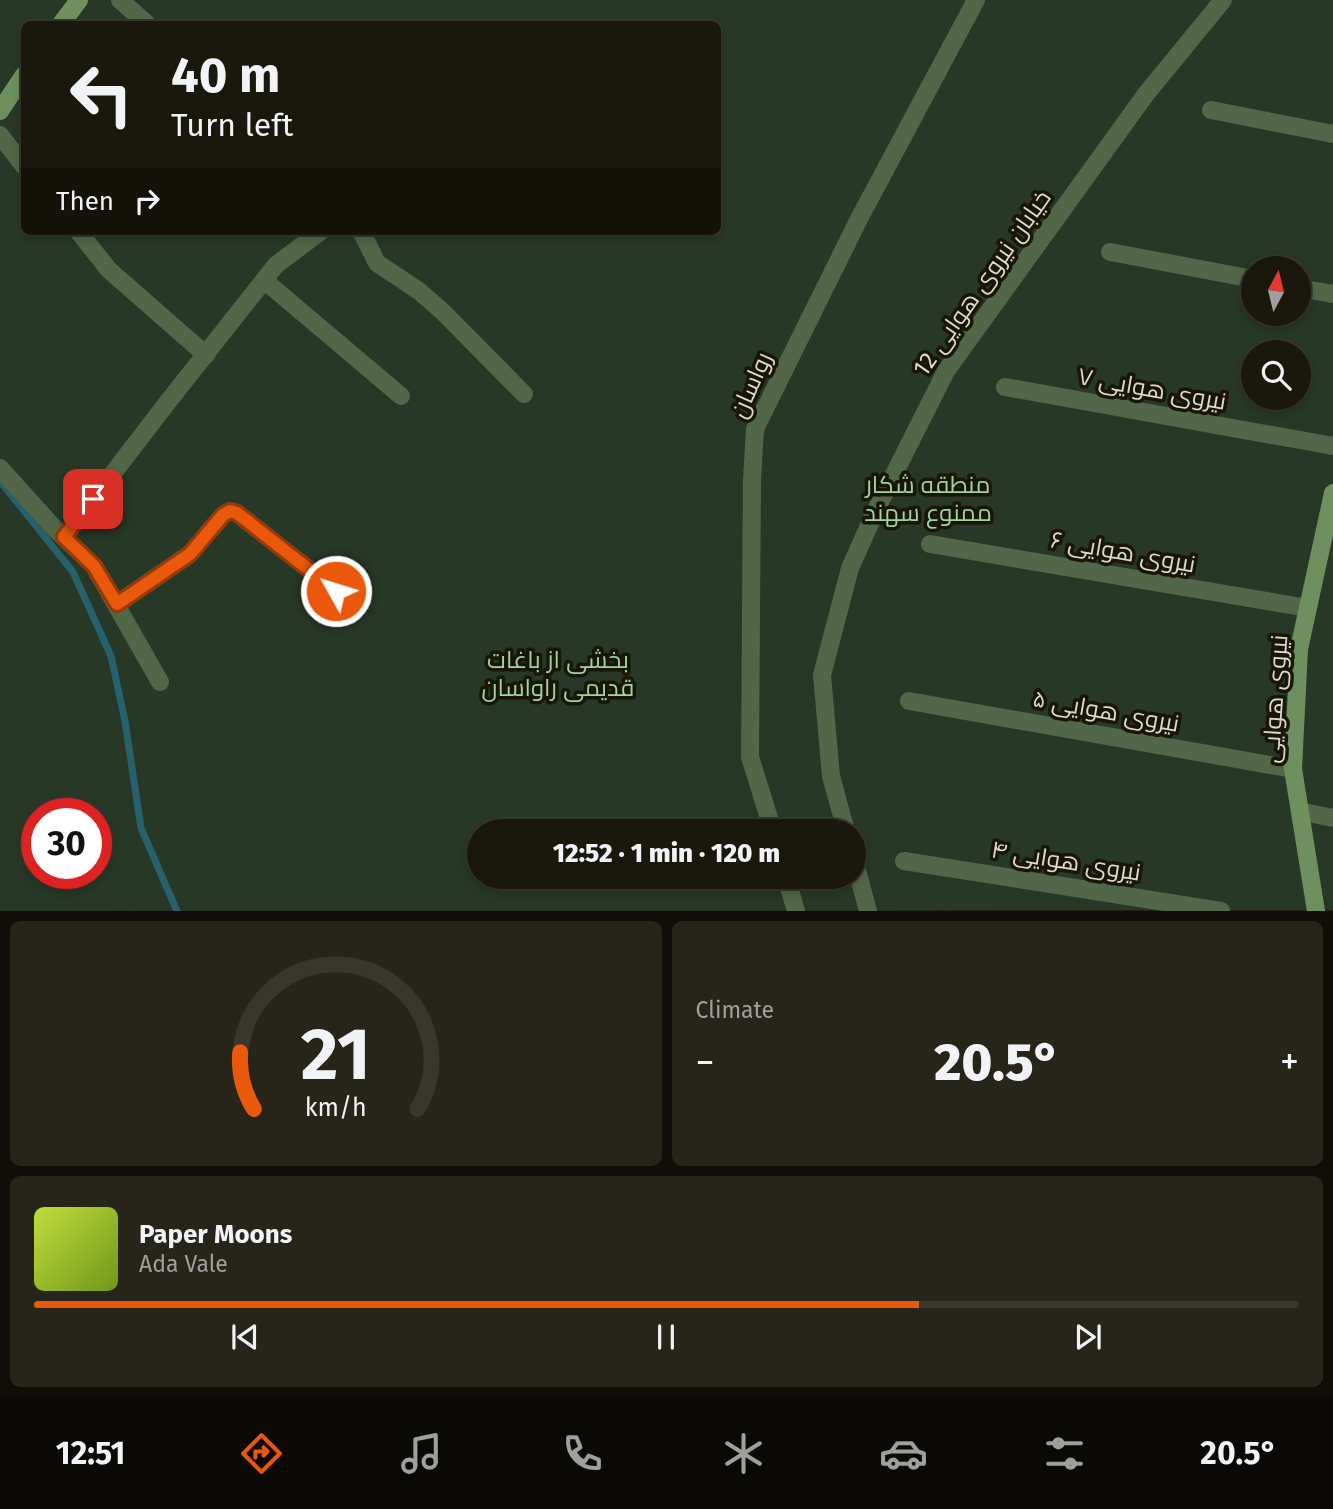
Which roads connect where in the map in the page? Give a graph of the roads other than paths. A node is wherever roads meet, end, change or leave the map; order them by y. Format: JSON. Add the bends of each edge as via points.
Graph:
{"nodes":[{"id":1,"x":79,"y":0,"type":"edge"},
{"id":2,"x":120,"y":0,"type":"edge"},
{"id":3,"x":976,"y":0,"type":"edge"},
{"id":4,"x":1223,"y":0,"type":"edge"},
{"id":5,"x":63,"y":21,"type":"edge"},
{"id":6,"x":144,"y":21,"type":"edge"},
{"id":7,"x":21,"y":83,"type":"edge"},
{"id":8,"x":1210,"y":110,"type":"dead end"},
{"id":9,"x":0,"y":111,"type":"edge"},
{"id":10,"x":1333,"y":134,"type":"edge"},
{"id":11,"x":0,"y":135,"type":"edge"},
{"id":12,"x":21,"y":162,"type":"edge"},
{"id":13,"x":81,"y":235,"type":"edge"},
{"id":14,"x":316,"y":235,"type":"edge"},
{"id":15,"x":363,"y":235,"type":"edge"},
{"id":16,"x":1110,"y":252,"type":"dead end"},
{"id":17,"x":1241,"y":277,"type":"edge"},
{"id":18,"x":265,"y":281,"type":"junction"},
{"id":19,"x":1311,"y":290,"type":"edge"},
{"id":20,"x":1333,"y":294,"type":"edge"},
{"id":21,"x":206,"y":355,"type":"junction"},
{"id":22,"x":1005,"y":387,"type":"dead end"},
{"id":23,"x":524,"y":394,"type":"dead end"},
{"id":24,"x":401,"y":396,"type":"dead end"},
{"id":25,"x":1333,"y":446,"type":"edge"},
{"id":26,"x":0,"y":468,"type":"edge"},
{"id":27,"x":1333,"y":493,"type":"edge"},
{"id":28,"x":64,"y":537,"type":"junction"},
{"id":29,"x":930,"y":544,"type":"dead end"},
{"id":30,"x":336,"y":591,"type":"dead end"},
{"id":31,"x":117,"y":604,"type":"junction"},
{"id":32,"x":1308,"y":608,"type":"junction"},
{"id":33,"x":160,"y":682,"type":"dead end"},
{"id":34,"x":909,"y":701,"type":"dead end"},
{"id":35,"x":1293,"y":769,"type":"junction"},
{"id":36,"x":1309,"y":813,"type":"dead end"},
{"id":37,"x":1333,"y":818,"type":"edge"},
{"id":38,"x":769,"y":819,"type":"edge"},
{"id":39,"x":843,"y":819,"type":"edge"},
{"id":40,"x":904,"y":861,"type":"dead end"},
{"id":41,"x":790,"y":889,"type":"edge"},
{"id":42,"x":863,"y":889,"type":"edge"},
{"id":43,"x":796,"y":911,"type":"edge"},
{"id":44,"x":869,"y":911,"type":"edge"},
{"id":45,"x":1221,"y":911,"type":"edge"},
{"id":46,"x":1315,"y":911,"type":"edge"}],
"edges":[{"from":1,"to":5,"type":"street"},
{"from":2,"to":6,"type":"street"},
{"from":3,"to":38,"type":"street","name":"رواسان","via":[[860,217],[755,429],[750,757]]},
{"from":4,"to":39,"type":"street","name":"خیابان نیروی هوایی 12","via":[[1146,94],[946,371],[866,532],[850,568],[822,676],[831,776]]},
{"from":7,"to":9,"type":"street"},
{"from":8,"to":10,"type":"street"},
{"from":11,"to":12,"type":"street"},
{"from":13,"to":21,"type":"street","via":[[109,270]]},
{"from":14,"to":18,"type":"street","via":[[276,265]]},
{"from":15,"to":23,"type":"street","via":[[377,263],[419,290]]},
{"from":16,"to":17,"type":"street"},
{"from":18,"to":21,"type":"street"},
{"from":18,"to":24,"type":"street"},
{"from":19,"to":20,"type":"street"},
{"from":21,"to":28,"type":"street"},
{"from":22,"to":25,"type":"street","name":"نیروی هوایی ۷"},
{"from":26,"to":28,"type":"street"},
{"from":27,"to":32,"type":"street","name":"نیروی هوایی"},
{"from":28,"to":31,"type":"street","via":[[94,566]]},
{"from":29,"to":32,"type":"street","name":"نیروی هوایی ۶"},
{"from":30,"to":31,"type":"street","via":[[230,511],[190,554]]},
{"from":31,"to":33,"type":"street"},
{"from":32,"to":35,"type":"street","name":"نیروی هوایی","via":[[1299,649]]},
{"from":34,"to":35,"type":"street","name":"نیروی هوایی ۵"},
{"from":35,"to":46,"type":"street","name":"نیروی هوایی"},
{"from":36,"to":37,"type":"street"},
{"from":40,"to":45,"type":"street","name":"نیروی هوایی ۴"},
{"from":41,"to":43,"type":"street"},
{"from":42,"to":44,"type":"street"}]}
